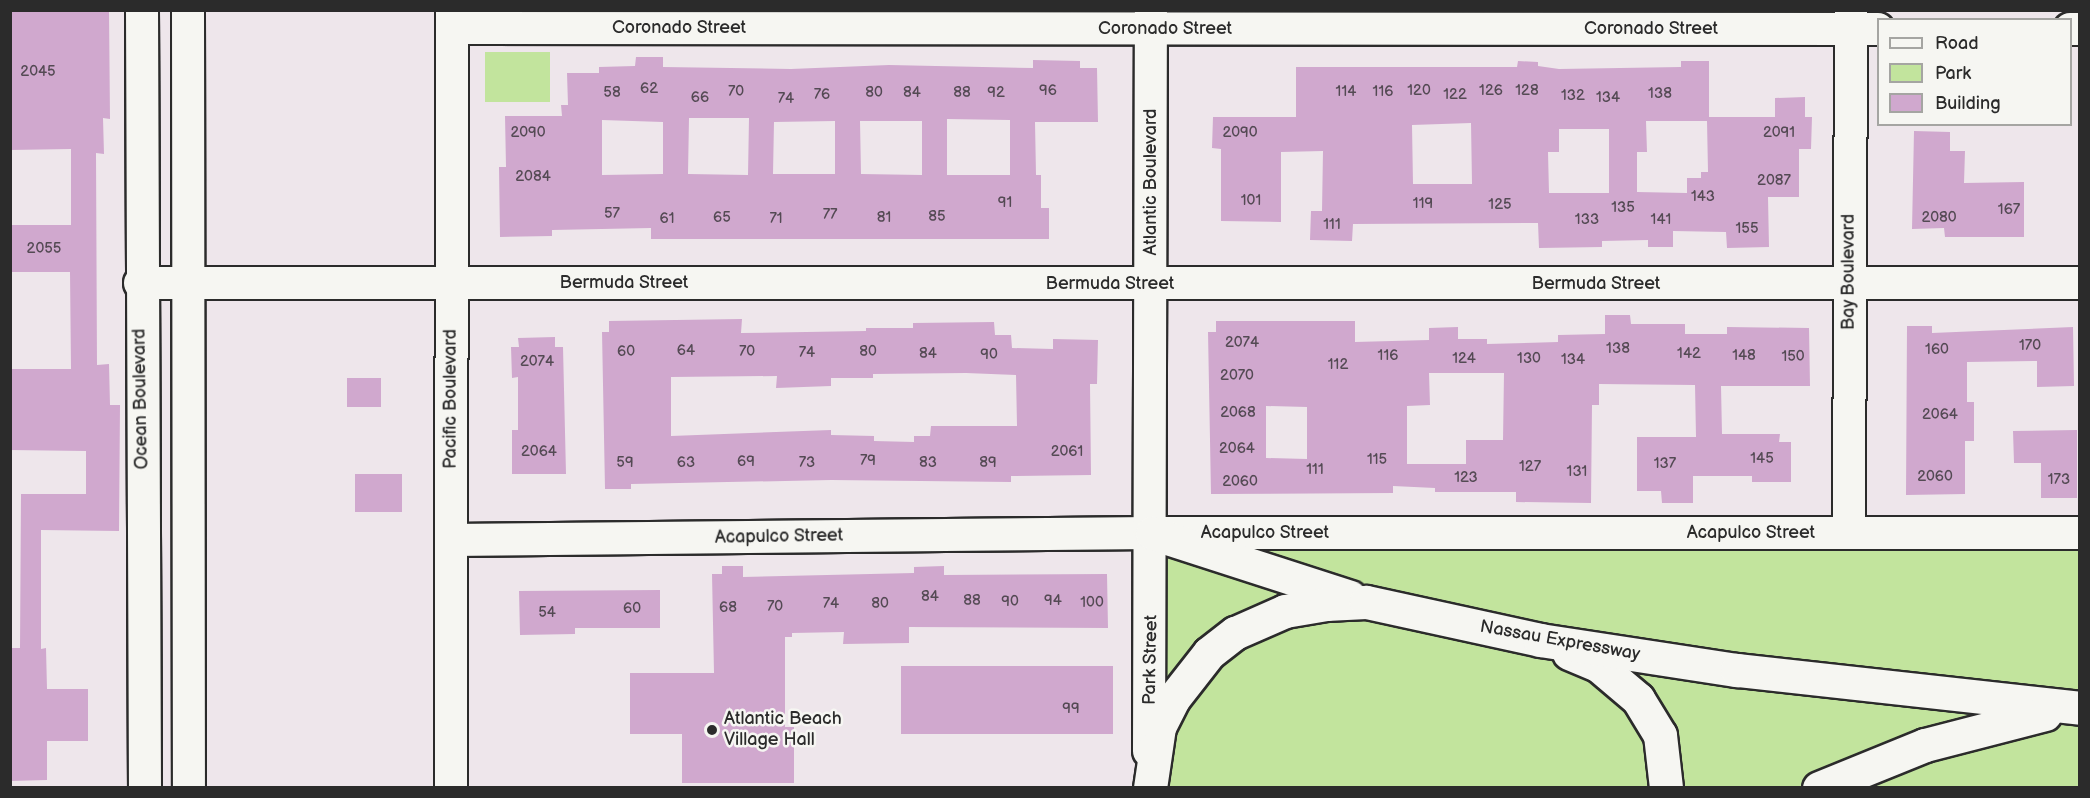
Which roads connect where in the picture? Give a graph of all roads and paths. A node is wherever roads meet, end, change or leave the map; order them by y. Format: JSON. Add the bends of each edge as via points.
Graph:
{"nodes":[{"id":1,"x":142,"y":10,"type":"edge"},
{"id":2,"x":188,"y":10,"type":"edge"},
{"id":3,"x":452,"y":19,"type":"edge"},
{"id":4,"x":1151,"y":20,"type":"edge"},
{"id":5,"x":1860,"y":23,"type":"edge"},
{"id":6,"x":451,"y":282,"type":"junction"},
{"id":7,"x":140,"y":283,"type":"junction"},
{"id":8,"x":187,"y":283,"type":"junction"},
{"id":9,"x":2079,"y":283,"type":"edge"},
{"id":10,"x":1151,"y":284,"type":"junction"},
{"id":11,"x":1849,"y":284,"type":"junction"},
{"id":12,"x":1152,"y":533,"type":"junction"},
{"id":13,"x":1849,"y":533,"type":"junction"},
{"id":14,"x":2078,"y":534,"type":"edge"},
{"id":15,"x":451,"y":540,"type":"junction"},
{"id":16,"x":1366,"y":602,"type":"junction"},
{"id":17,"x":1540,"y":640,"type":"junction"},
{"id":18,"x":2076,"y":708,"type":"edge"},
{"id":19,"x":145,"y":788,"type":"edge"},
{"id":20,"x":189,"y":788,"type":"edge"},
{"id":21,"x":450,"y":788,"type":"edge"},
{"id":22,"x":1149,"y":788,"type":"edge"},
{"id":23,"x":1666,"y":788,"type":"edge"},
{"id":24,"x":1819,"y":788,"type":"edge"}],
"edges":[{"from":1,"to":7,"type":"street","name":"Ocean Boulevard"},
{"from":2,"to":8,"type":"street"},
{"from":3,"to":4,"type":"street","name":"Coronado Street"},
{"from":3,"to":6,"type":"street","name":"Pacific Boulevard"},
{"from":4,"to":5,"type":"street","name":"Coronado Street"},
{"from":4,"to":10,"type":"street","name":"Atlantic Boulevard"},
{"from":5,"to":11,"type":"street","name":"Bay Boulevard"},
{"from":6,"to":8,"type":"street","name":"Bermuda Street"},
{"from":6,"to":10,"type":"street","name":"Bermuda Street"},
{"from":6,"to":15,"type":"street","name":"Pacific Boulevard"},
{"from":7,"to":8,"type":"street","name":"Bermuda Street"},
{"from":7,"to":19,"type":"street","name":"Ocean Boulevard"},
{"from":8,"to":20,"type":"street"},
{"from":9,"to":11,"type":"street","name":"Bermuda Street"},
{"from":10,"to":11,"type":"street","name":"Bermuda Street"},
{"from":10,"to":12,"type":"street","name":"Atlantic Boulevard"},
{"from":11,"to":13,"type":"street","name":"Bay Boulevard"},
{"from":12,"to":13,"type":"street","name":"Acapulco Street"},
{"from":12,"to":15,"type":"street","name":"Acapulco Street"},
{"from":12,"to":16,"type":"highway"},
{"from":12,"to":22,"type":"street","name":"Park Street"},
{"from":13,"to":14,"type":"street","name":"Acapulco Street"},
{"from":15,"to":21,"type":"street","name":"Pacific Boulevard"},
{"from":16,"to":17,"type":"highway","name":"Nassau Expressway"},
{"from":16,"to":22,"type":"highway","name":"Nassau Expressway","via":[[1285,611],[1235,633],[1209,653],[1178,691],[1159,727]]},
{"from":17,"to":18,"type":"highway","name":"Nassau Expressway","via":[[1737,670]]},
{"from":17,"to":23,"type":"highway","via":[[1599,666],[1638,699],[1660,735]]},
{"from":18,"to":24,"type":"highway","name":"Nassau Expressway","via":[[1925,745]]}]}
